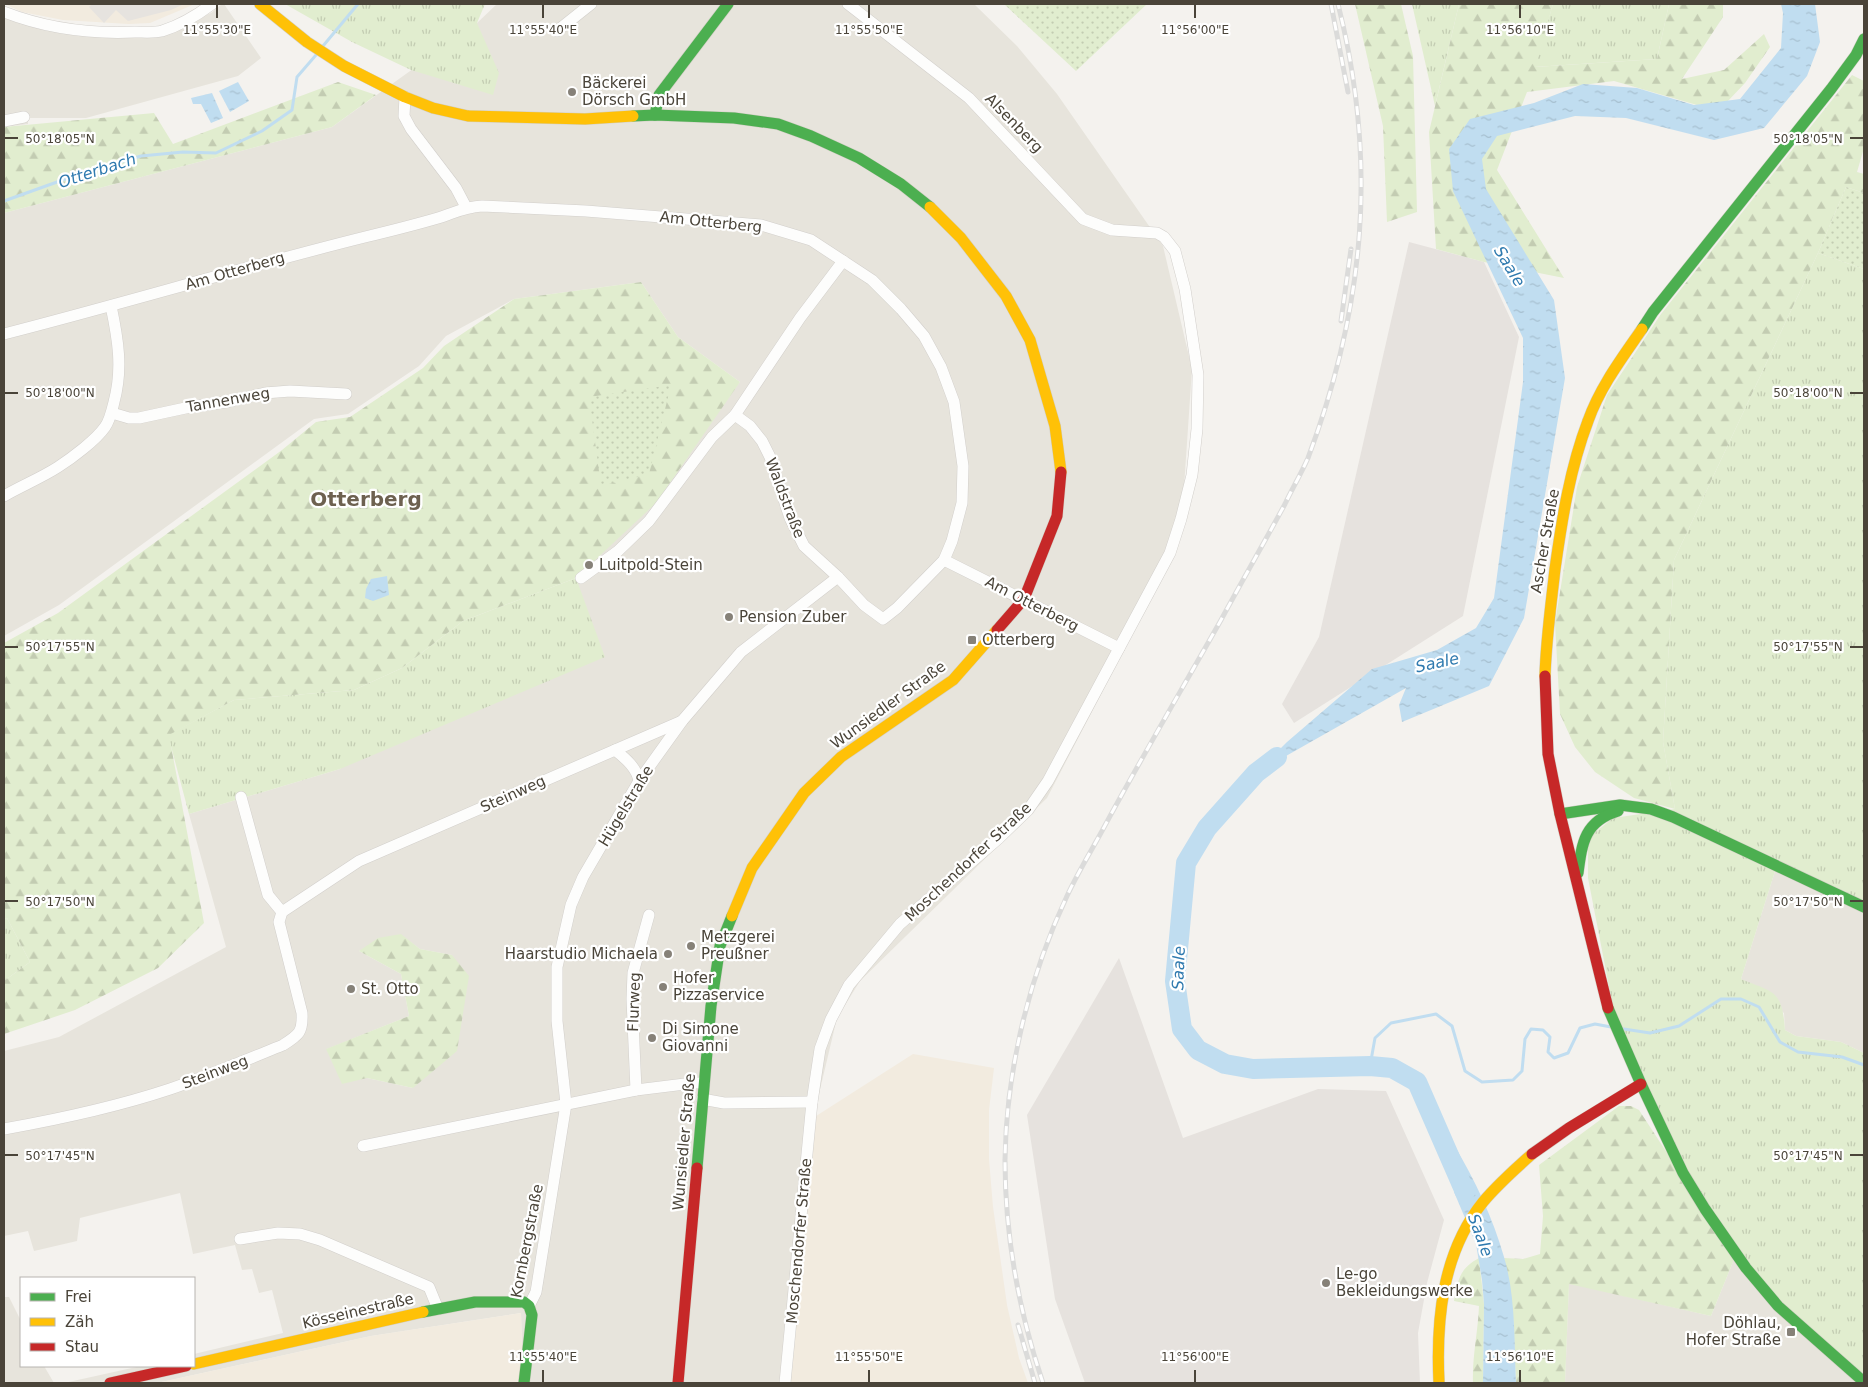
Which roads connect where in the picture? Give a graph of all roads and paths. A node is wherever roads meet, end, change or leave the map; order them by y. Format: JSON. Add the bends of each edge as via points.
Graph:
{"nodes":[{"id":1,"x":212,"y":4,"type":"edge"},
{"id":2,"x":260,"y":4,"type":"edge"},
{"id":3,"x":591,"y":4,"type":"edge"},
{"id":4,"x":728,"y":4,"type":"edge"},
{"id":5,"x":848,"y":4,"type":"edge"},
{"id":6,"x":4,"y":12,"type":"edge"},
{"id":7,"x":557,"y":31,"type":"dead end"},
{"id":8,"x":1864,"y":39,"type":"edge"},
{"id":9,"x":405,"y":97,"type":"junction"},
{"id":10,"x":655,"y":115,"type":"junction"},
{"id":11,"x":24,"y":116,"type":"dead end"},
{"id":12,"x":4,"y":121,"type":"edge"},
{"id":13,"x":466,"y":207,"type":"junction"},
{"id":14,"x":1164,"y":237,"type":"joint"},
{"id":15,"x":843,"y":261,"type":"junction"},
{"id":16,"x":111,"y":306,"type":"junction"},
{"id":17,"x":4,"y":334,"type":"edge"},
{"id":18,"x":346,"y":394,"type":"dead end"},
{"id":19,"x":112,"y":413,"type":"junction"},
{"id":20,"x":735,"y":415,"type":"junction"},
{"id":21,"x":4,"y":496,"type":"edge"},
{"id":22,"x":944,"y":560,"type":"junction"},
{"id":23,"x":580,"y":578,"type":"dead end"},
{"id":24,"x":838,"y":578,"type":"junction"},
{"id":25,"x":1024,"y":600,"type":"junction"},
{"id":26,"x":883,"y":619,"type":"joint"},
{"id":27,"x":1119,"y":648,"type":"junction"},
{"id":28,"x":682,"y":721,"type":"junction"},
{"id":29,"x":614,"y":750,"type":"junction"},
{"id":30,"x":639,"y":782,"type":"junction"},
{"id":31,"x":241,"y":797,"type":"dead end"},
{"id":32,"x":1651,"y":809,"type":"junction"},
{"id":33,"x":1560,"y":814,"type":"junction"},
{"id":34,"x":1577,"y":885,"type":"junction"},
{"id":35,"x":1864,"y":907,"type":"edge"},
{"id":36,"x":282,"y":912,"type":"junction"},
{"id":37,"x":648,"y":915,"type":"dead end"},
{"id":38,"x":704,"y":1083,"type":"junction"},
{"id":39,"x":1641,"y":1084,"type":"junction"},
{"id":40,"x":636,"y":1090,"type":"junction"},
{"id":41,"x":702,"y":1098,"type":"junction"},
{"id":42,"x":812,"y":1102,"type":"junction"},
{"id":43,"x":566,"y":1104,"type":"junction"},
{"id":44,"x":4,"y":1129,"type":"edge"},
{"id":45,"x":363,"y":1146,"type":"dead end"},
{"id":46,"x":240,"y":1240,"type":"dead end"},
{"id":47,"x":529,"y":1306,"type":"junction"},
{"id":48,"x":438,"y":1308,"type":"junction"},
{"id":49,"x":195,"y":1364,"type":"edge"},
{"id":50,"x":182,"y":1367,"type":"edge"},
{"id":51,"x":1864,"y":1382,"type":"edge"},
{"id":52,"x":110,"y":1383,"type":"edge"},
{"id":53,"x":524,"y":1383,"type":"edge"},
{"id":54,"x":678,"y":1383,"type":"edge"},
{"id":55,"x":785,"y":1383,"type":"edge"},
{"id":56,"x":1439,"y":1383,"type":"edge"}],
"edges":[{"from":1,"to":6,"type":"street","via":[[189,20],[160,31],[101,32],[51,26]]},
{"from":2,"to":9,"type":"street","name":"Wunsiedler Straße","via":[[307,42],[344,66]]},
{"from":3,"to":7,"type":"street"},
{"from":4,"to":10,"type":"street","via":[[660,94]]},
{"from":5,"to":14,"type":"street","name":"Alsenberg","via":[[969,98],[1083,219],[1112,230],[1147,231]]},
{"from":8,"to":33,"type":"street","name":"Ascher Straße","via":[[1831,89],[1653,312],[1620,360],[1588,420],[1562,521],[1546,639],[1548,754]]},
{"from":9,"to":10,"type":"street","name":"Wunsiedler Straße","via":[[468,116],[585,118]]},
{"from":9,"to":13,"type":"street","via":[[404,116]]},
{"from":10,"to":25,"type":"street","name":"Wunsiedler Straße","via":[[734,118],[778,124],[859,158],[933,209],[961,238],[1006,296],[1030,340],[1054,426],[1061,474],[1057,516]]},
{"from":11,"to":12,"type":"street"},
{"from":13,"to":15,"type":"street","name":"Am Otterberg","via":[[586,211],[753,223],[812,240]]},
{"from":13,"to":16,"type":"street","name":"Am Otterberg","via":[[418,224],[280,258]]},
{"from":14,"to":27,"type":"street","name":"Moschendorfer Straße","via":[[1175,251],[1185,289],[1198,375],[1192,475],[1170,553]]},
{"from":15,"to":20,"type":"street"},
{"from":15,"to":22,"type":"street","name":"Am Otterberg","via":[[872,280],[924,336],[941,367],[954,402],[963,466],[962,503]]},
{"from":16,"to":17,"type":"street","name":"Am Otterberg"},
{"from":16,"to":19,"type":"street","via":[[120,362]]},
{"from":18,"to":19,"type":"street","name":"Tannenweg","via":[[273,392],[139,418]]},
{"from":19,"to":21,"type":"street","via":[[105,427],[80,451],[57,468]]},
{"from":20,"to":23,"type":"street","via":[[712,437],[650,521],[618,551]]},
{"from":20,"to":24,"type":"street","name":"Waldstraße","via":[[762,441],[790,518],[804,546]]},
{"from":22,"to":25,"type":"street","name":"Am Otterberg"},
{"from":22,"to":26,"type":"street","name":"Am Otterberg"},
{"from":24,"to":26,"type":"street","name":"Waldstraße"},
{"from":24,"to":28,"type":"street","name":"Hügelstraße","via":[[741,652]]},
{"from":25,"to":27,"type":"street","name":"Am Otterberg"},
{"from":25,"to":38,"type":"street","name":"Wunsiedler Straße","via":[[953,680],[841,757],[804,793],[752,868],[720,946]]},
{"from":27,"to":42,"type":"street","name":"Moschendorfer Straße","via":[[1048,781],[1028,810],[900,924],[849,985],[820,1049]]},
{"from":28,"to":29,"type":"street","name":"Steinweg"},
{"from":28,"to":30,"type":"street","name":"Hügelstraße"},
{"from":29,"to":30,"type":"street","via":[[632,766]]},
{"from":29,"to":36,"type":"street","name":"Steinweg","via":[[359,862]]},
{"from":30,"to":43,"type":"street","name":"Hügelstraße","via":[[583,877],[571,905],[556,967],[556,1020]]},
{"from":31,"to":36,"type":"street","via":[[268,895]]},
{"from":32,"to":33,"type":"street","via":[[1620,805]]},
{"from":32,"to":34,"type":"street","via":[[1614,812],[1599,818],[1589,828],[1583,842]]},
{"from":32,"to":35,"type":"street"},
{"from":33,"to":34,"type":"street","name":"Ascher Straße"},
{"from":34,"to":39,"type":"street","name":"Ascher Straße","via":[[1606,1002]]},
{"from":36,"to":44,"type":"street","name":"Steinweg","via":[[279,922],[302,1013],[303,1027],[297,1037],[171,1089],[107,1108]]},
{"from":37,"to":40,"type":"street","name":"Flurweg","via":[[633,973]]},
{"from":38,"to":40,"type":"street"},
{"from":38,"to":41,"type":"street","name":"Wunsiedler Straße"},
{"from":39,"to":51,"type":"street","name":"Ascher Straße","via":[[1684,1173],[1746,1268],[1778,1306]]},
{"from":39,"to":56,"type":"street","via":[[1536,1151],[1481,1203],[1454,1253],[1447,1276],[1439,1320]]},
{"from":40,"to":43,"type":"street"},
{"from":41,"to":42,"type":"street","via":[[724,1103]]},
{"from":41,"to":54,"type":"street","name":"Wunsiedler Straße"},
{"from":42,"to":55,"type":"street","name":"Moschendorfer Straße"},
{"from":43,"to":45,"type":"street"},
{"from":43,"to":47,"type":"street","name":"Kornbergstraße","via":[[536,1292]]},
{"from":46,"to":48,"type":"street","via":[[278,1233],[300,1234],[320,1240],[429,1288]]},
{"from":47,"to":48,"type":"street","name":"Kösseinestraße","via":[[524,1302],[475,1302]]},
{"from":47,"to":53,"type":"street","name":"Kornbergstraße","via":[[532,1315]]},
{"from":48,"to":49,"type":"street","name":"Kösseinestraße"},
{"from":50,"to":52,"type":"street"}]}
